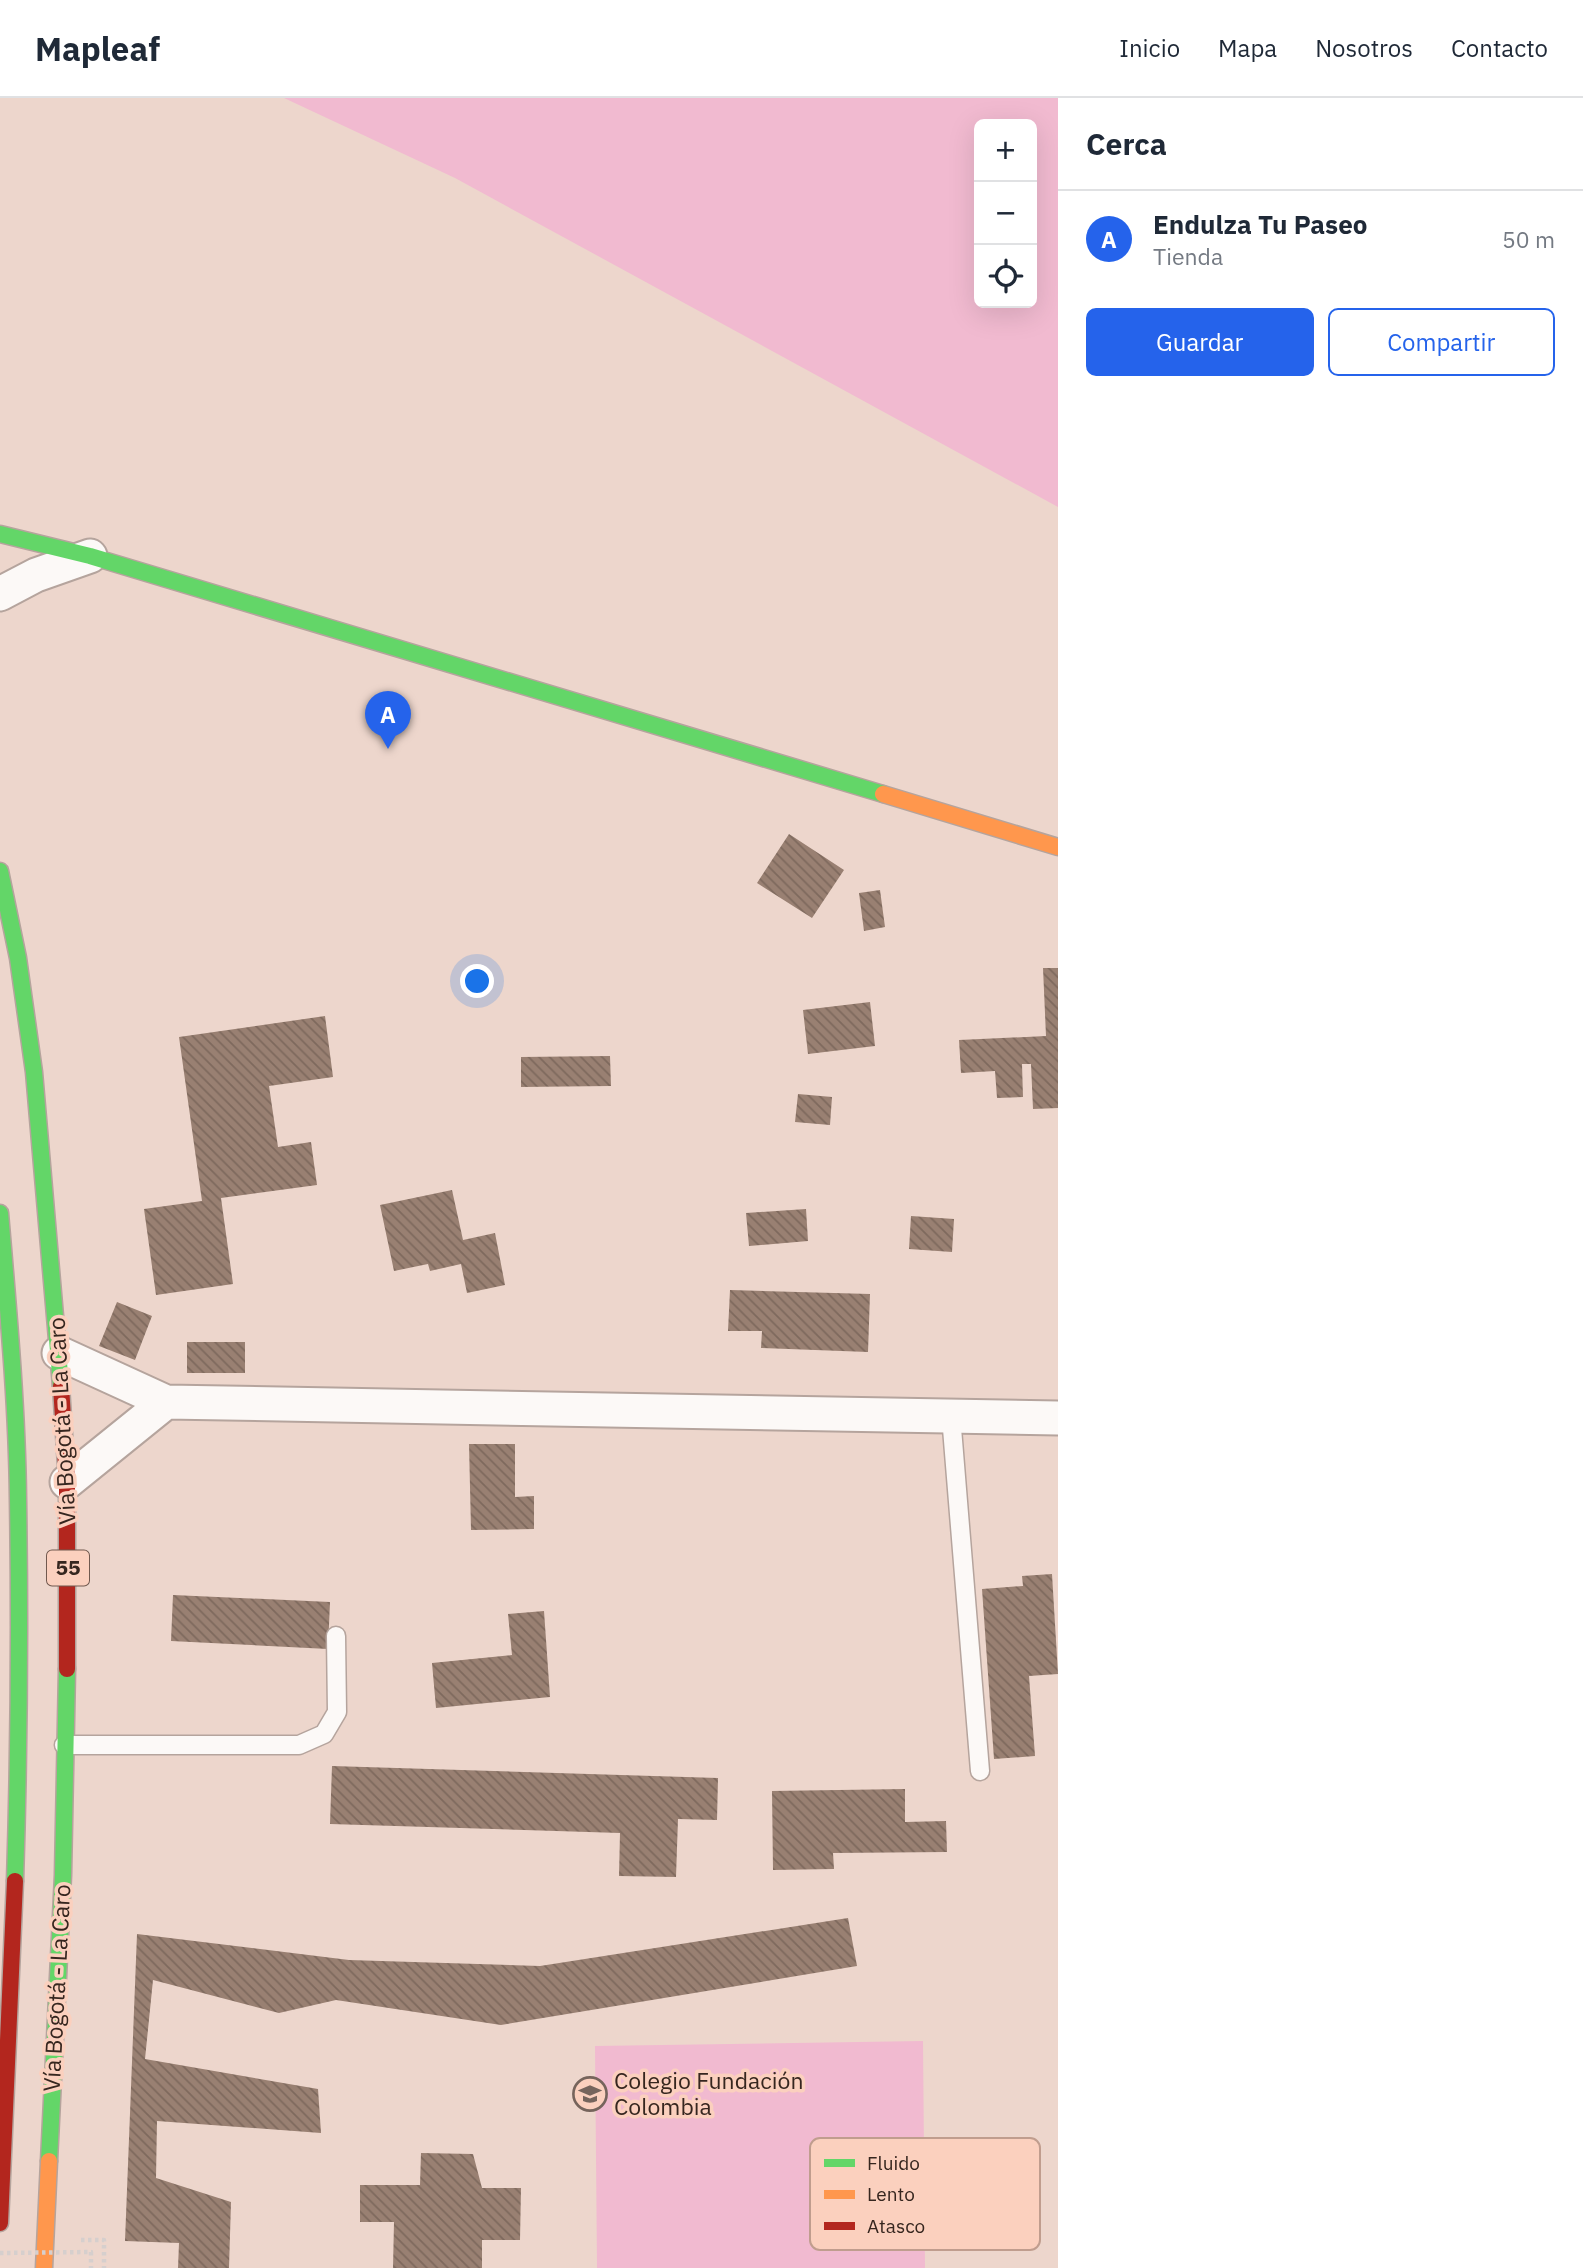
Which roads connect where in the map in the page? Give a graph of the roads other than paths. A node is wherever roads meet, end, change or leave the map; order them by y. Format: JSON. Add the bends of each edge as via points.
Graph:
{"nodes":[{"id":1,"x":0,"y":534,"type":"edge"},
{"id":2,"x":90,"y":556,"type":"junction"},
{"id":3,"x":0,"y":594,"type":"edge"},
{"id":4,"x":1058,"y":847,"type":"edge"},
{"id":5,"x":0,"y":871,"type":"edge"},
{"id":6,"x":0,"y":1213,"type":"edge"},
{"id":7,"x":4,"y":1324,"type":"edge"},
{"id":8,"x":59,"y":1353,"type":"junction"},
{"id":9,"x":166,"y":1402,"type":"junction"},
{"id":10,"x":951,"y":1416,"type":"junction"},
{"id":11,"x":1058,"y":1418,"type":"edge"},
{"id":12,"x":67,"y":1482,"type":"junction"},
{"id":13,"x":336,"y":1636,"type":"dead end"},
{"id":14,"x":64,"y":1745,"type":"junction"},
{"id":15,"x":980,"y":1771,"type":"dead end"},
{"id":16,"x":0,"y":2223,"type":"edge"},
{"id":17,"x":44,"y":2268,"type":"edge"}],
"edges":[{"from":1,"to":2,"type":"main road"},
{"from":2,"to":3,"type":"street","via":[[59,565]]},
{"from":2,"to":4,"type":"main road"},
{"from":5,"to":8,"type":"main road","name":"Vía Bogotá - La Caro","number":"55","via":[[34,1072]]},
{"from":6,"to":7,"type":"main road","name":"Vía Bogotá - La Caro","number":"55"},
{"from":7,"to":16,"type":"main road","name":"Vía Bogotá - La Caro","number":"55","via":[[18,1497],[18,1792]]},
{"from":8,"to":9,"type":"street"},
{"from":8,"to":12,"type":"main road","name":"Vía Bogotá - La Caro","number":"55"},
{"from":9,"to":10,"type":"street"},
{"from":9,"to":12,"type":"street"},
{"from":10,"to":11,"type":"street"},
{"from":10,"to":15,"type":"lane"},
{"from":12,"to":14,"type":"main road","name":"Vía Bogotá - La Caro","number":"55"},
{"from":13,"to":14,"type":"lane","via":[[337,1712],[324,1734],[299,1745]]},
{"from":14,"to":17,"type":"main road","name":"Vía Bogotá - La Caro","number":"55","via":[[64,1875]]}]}
